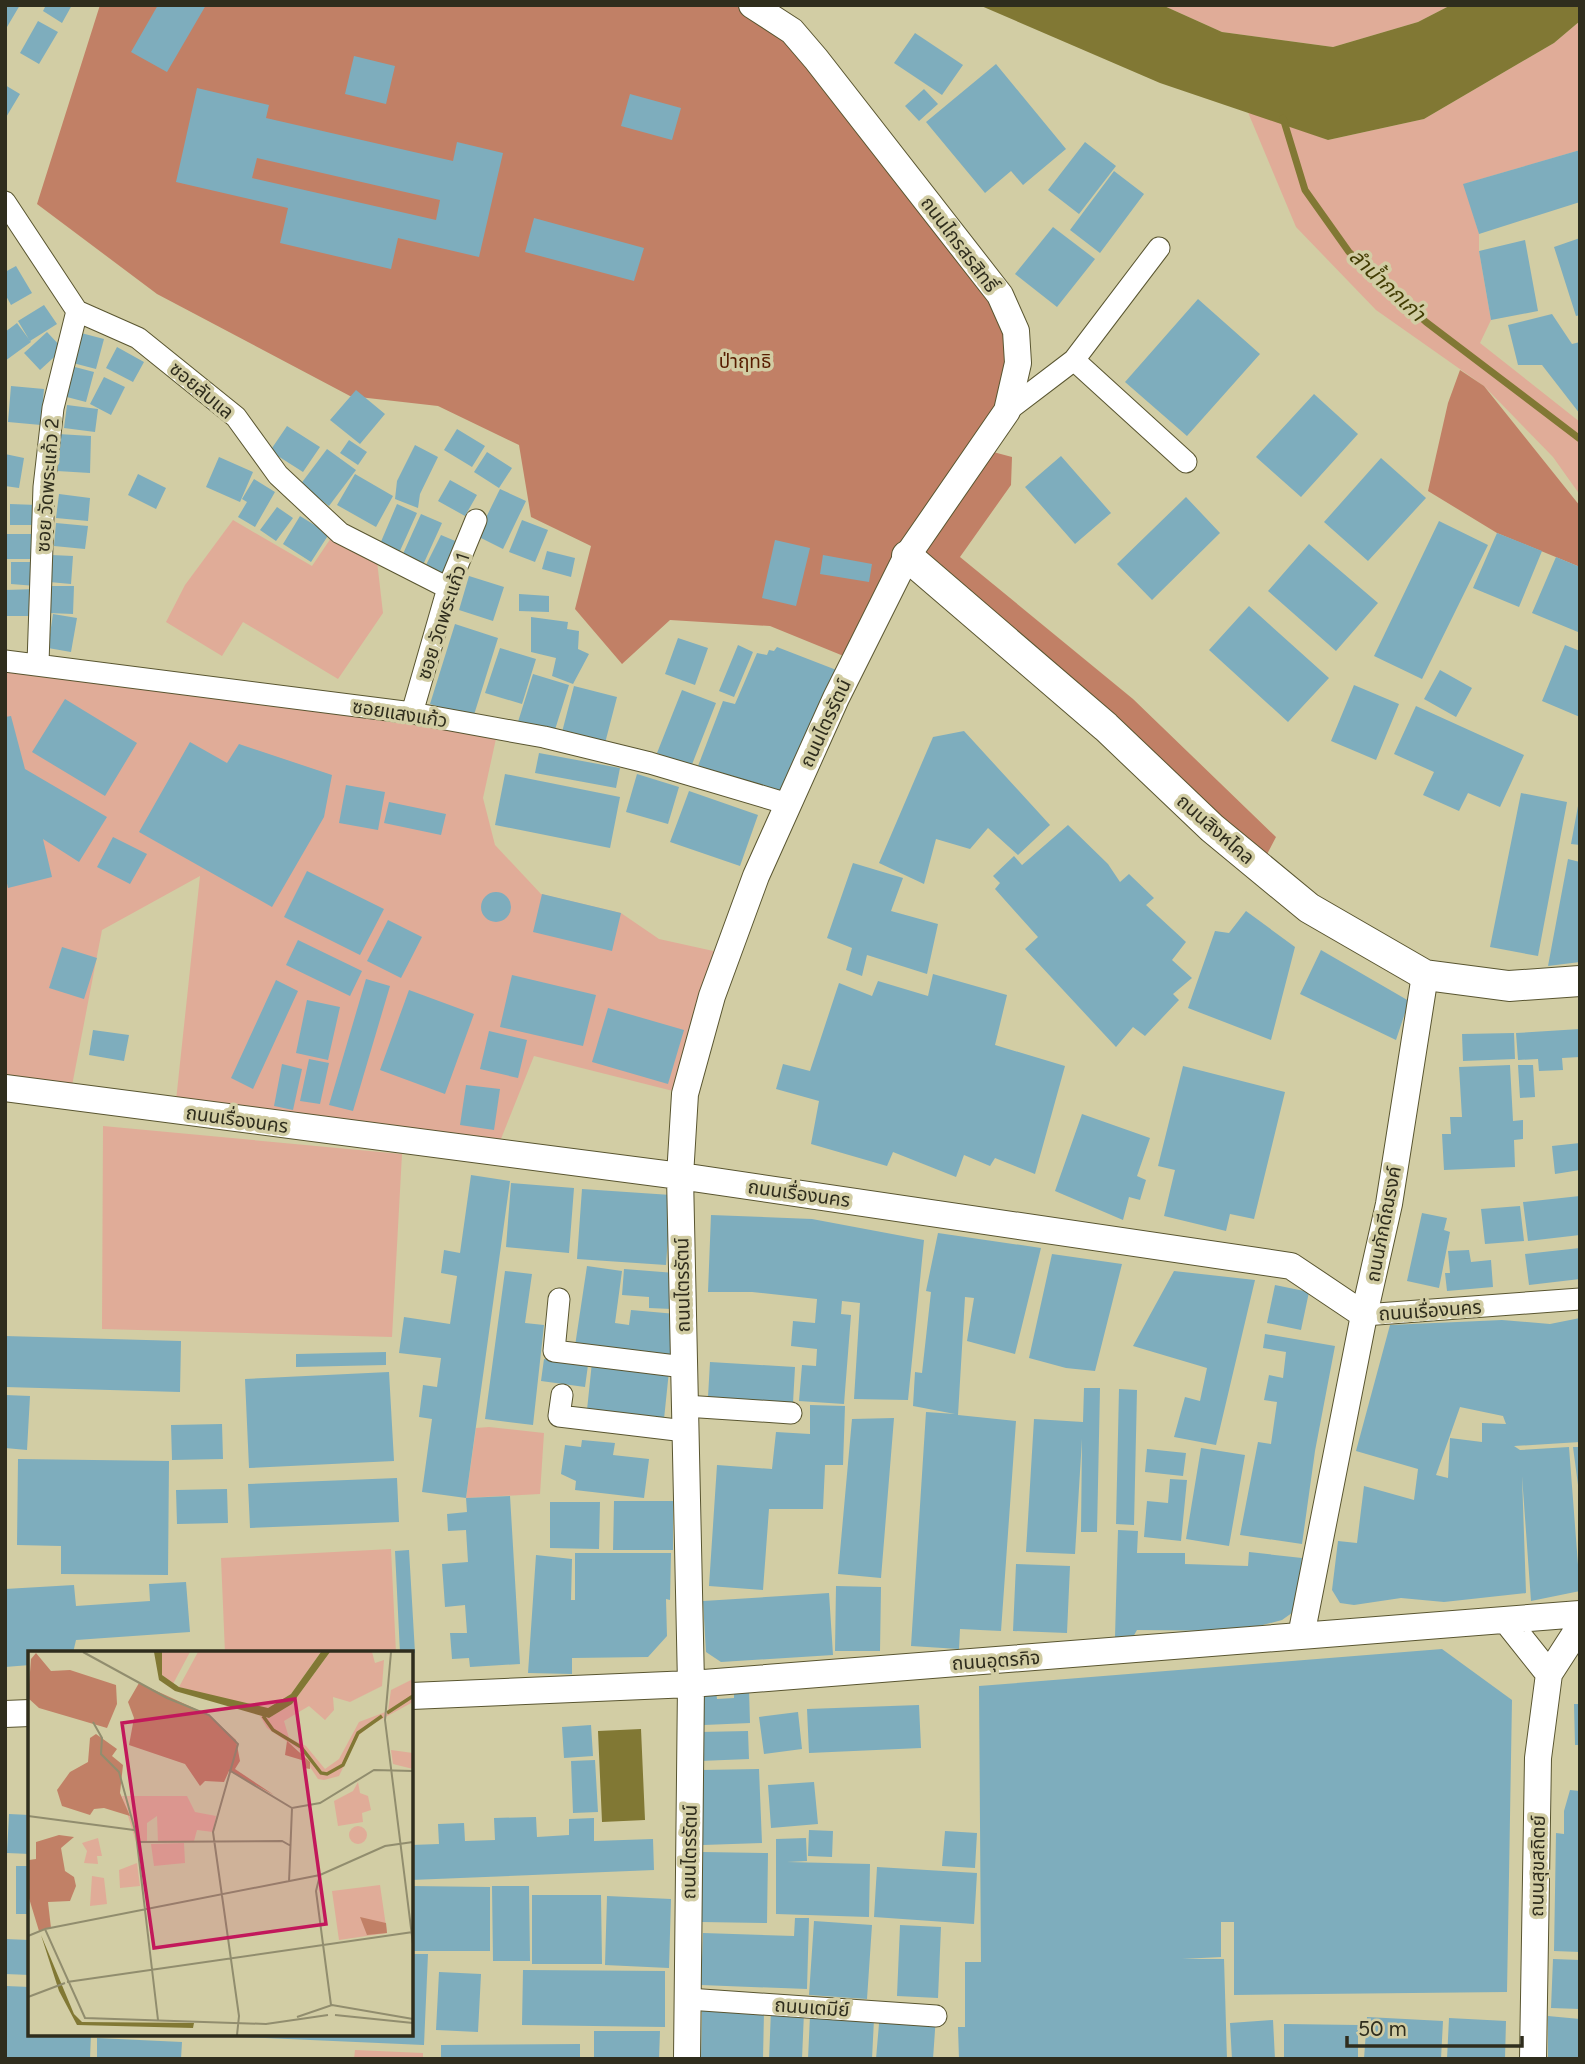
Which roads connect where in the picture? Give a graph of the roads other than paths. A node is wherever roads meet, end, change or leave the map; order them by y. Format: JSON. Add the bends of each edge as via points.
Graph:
{"nodes":[{"id":1,"x":751,"y":5,"type":"edge"},
{"id":2,"x":5,"y":202,"type":"edge"},
{"id":3,"x":1158,"y":248,"type":"dead end"},
{"id":4,"x":77,"y":311,"type":"junction"},
{"id":5,"x":1074,"y":360,"type":"junction"},
{"id":6,"x":1007,"y":411,"type":"junction"},
{"id":7,"x":1186,"y":462,"type":"dead end"},
{"id":8,"x":477,"y":520,"type":"dead end"},
{"id":9,"x":907,"y":556,"type":"junction"},
{"id":10,"x":448,"y":588,"type":"junction"},
{"id":11,"x":5,"y":661,"type":"edge"},
{"id":12,"x":38,"y":663,"type":"junction"},
{"id":13,"x":412,"y":713,"type":"junction"},
{"id":14,"x":788,"y":804,"type":"junction"},
{"id":15,"x":1425,"y":975,"type":"junction"},
{"id":16,"x":1580,"y":981,"type":"edge"},
{"id":17,"x":5,"y":1087,"type":"edge"},
{"id":18,"x":680,"y":1176,"type":"junction"},
{"id":19,"x":559,"y":1299,"type":"dead end"},
{"id":20,"x":1580,"y":1299,"type":"edge"},
{"id":21,"x":1364,"y":1315,"type":"junction"},
{"id":22,"x":684,"y":1367,"type":"junction"},
{"id":23,"x":562,"y":1395,"type":"dead end"},
{"id":24,"x":791,"y":1413,"type":"dead end"},
{"id":25,"x":685,"y":1419,"type":"junction"},
{"id":26,"x":1580,"y":1614,"type":"edge"},
{"id":27,"x":1506,"y":1620,"type":"junction"},
{"id":28,"x":1580,"y":1626,"type":"edge"},
{"id":29,"x":1301,"y":1636,"type":"junction"},
{"id":30,"x":1549,"y":1674,"type":"junction"},
{"id":31,"x":691,"y":1684,"type":"junction"},
{"id":32,"x":413,"y":1696,"type":"edge"},
{"id":33,"x":28,"y":1713,"type":"edge"},
{"id":34,"x":5,"y":1714,"type":"edge"},
{"id":35,"x":688,"y":1999,"type":"junction"},
{"id":36,"x":936,"y":2016,"type":"dead end"},
{"id":37,"x":687,"y":2059,"type":"edge"},
{"id":38,"x":1533,"y":2059,"type":"edge"}],
"edges":[{"from":1,"to":6,"type":"street","name":"ถนนไกรสรสิทธิ์","via":[[792,31],[1000,295],[1016,331],[1018,363]]},
{"from":2,"to":4,"type":"street"},
{"from":3,"to":5,"type":"street"},
{"from":4,"to":10,"type":"street","name":"ซอยลับแล","via":[[138,338],[236,417],[278,475],[340,533]]},
{"from":4,"to":12,"type":"street","name":"ซอย วัดพระแก้ว 2","via":[[53,408],[44,487]]},
{"from":5,"to":6,"type":"street"},
{"from":5,"to":7,"type":"street"},
{"from":6,"to":9,"type":"street","name":"ถนนไกรสรสิทธิ์"},
{"from":8,"to":10,"type":"street","name":"ซอย วัดพระแก้ว 1"},
{"from":9,"to":14,"type":"street","name":"ถนนไตรรัตน์"},
{"from":9,"to":15,"type":"main road","name":"ถนนสิงหไคล","via":[[1106,727],[1212,828],[1309,908]]},
{"from":10,"to":13,"type":"street","name":"ซอย วัดพระแก้ว 1"},
{"from":11,"to":12,"type":"street","name":"ซอยแสงแก้ว"},
{"from":12,"to":13,"type":"street","name":"ซอยแสงแก้ว"},
{"from":13,"to":14,"type":"street","name":"ซอยแสงแก้ว","via":[[544,737]]},
{"from":14,"to":18,"type":"street","name":"ถนนไตรรัตน์","via":[[712,996],[685,1094]]},
{"from":15,"to":16,"type":"main road","name":"ถนนสิงหไคล","via":[[1509,986]]},
{"from":15,"to":21,"type":"street","name":"ถนนภักดีณรงค์","via":[[1389,1204]]},
{"from":17,"to":18,"type":"street","name":"ถนนเรื่องนคร"},
{"from":18,"to":21,"type":"street","name":"ถนนเรื่องนคร","via":[[1291,1266]]},
{"from":18,"to":22,"type":"street","name":"ถนนไตรรัตน์"},
{"from":19,"to":22,"type":"street","via":[[554,1351]]},
{"from":20,"to":21,"type":"street","name":"ถนนเรื่องนคร"},
{"from":21,"to":29,"type":"street","name":"ถนนภักดีณรงค์"},
{"from":22,"to":25,"type":"street","name":"ถนนไตรรัตน์"},
{"from":23,"to":25,"type":"street","via":[[559,1416]]},
{"from":24,"to":25,"type":"street"},
{"from":25,"to":31,"type":"street","name":"ถนนไตรรัตน์"},
{"from":26,"to":27,"type":"street","name":"ถนนอุตรกิจ"},
{"from":27,"to":29,"type":"street","name":"ถนนอุตรกิจ"},
{"from":27,"to":30,"type":"street"},
{"from":28,"to":30,"type":"street","name":"ถนนสุขสถิตย์"},
{"from":29,"to":31,"type":"street","name":"ถนนอุตรกิจ"},
{"from":30,"to":38,"type":"street","name":"ถนนสุขสถิตย์","via":[[1538,1758]]},
{"from":31,"to":32,"type":"street","name":"ถนนอุตรกิจ"},
{"from":31,"to":35,"type":"street","name":"ถนนไตรรัตน์"},
{"from":33,"to":34,"type":"street"},
{"from":35,"to":36,"type":"street","name":"ถนนเตมีย์"},
{"from":35,"to":37,"type":"street","name":"ถนนไตรรัตน์"}]}
